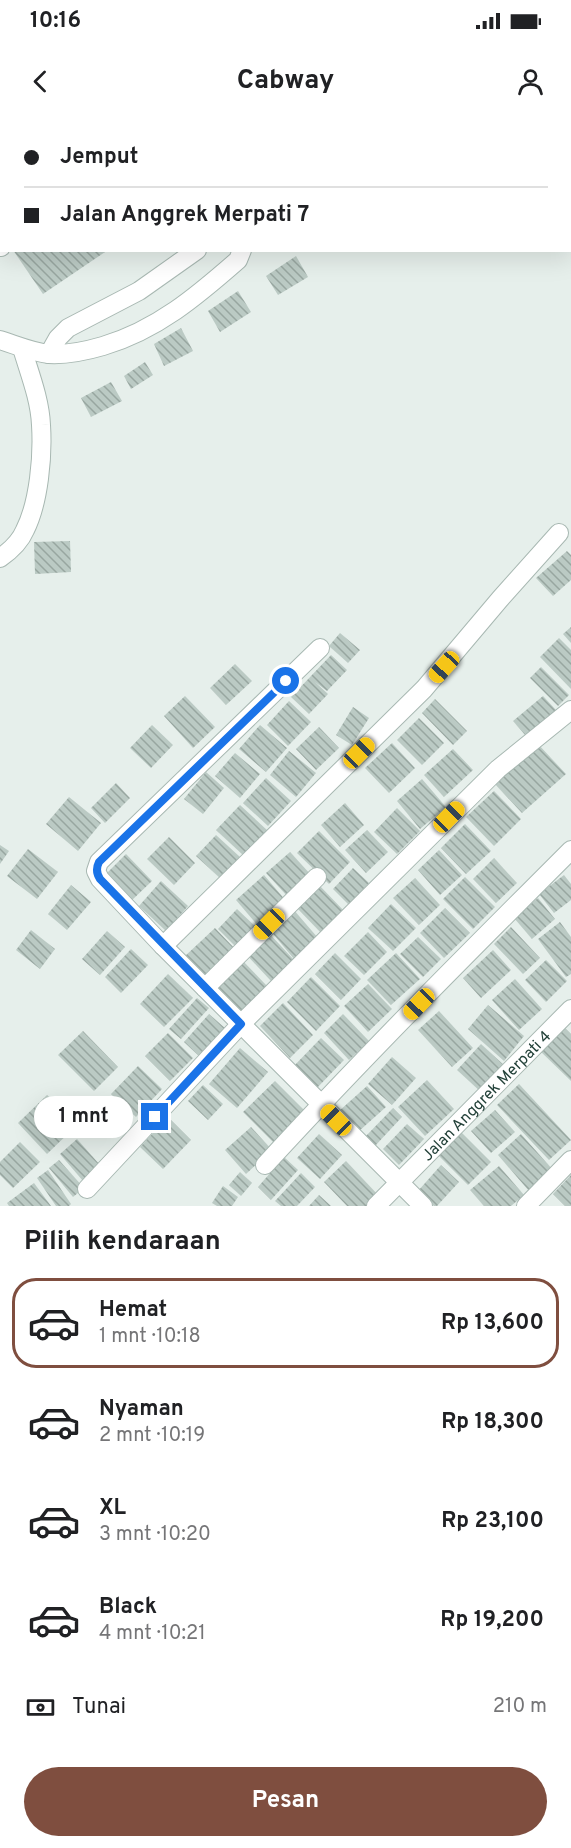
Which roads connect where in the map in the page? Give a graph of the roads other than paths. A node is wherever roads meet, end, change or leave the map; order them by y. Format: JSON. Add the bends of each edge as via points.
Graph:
{"nodes":[{"id":1,"x":194,"y":252,"type":"edge"},
{"id":2,"x":241,"y":252,"type":"edge"},
{"id":3,"x":0,"y":340,"type":"edge"},
{"id":4,"x":22,"y":348,"type":"junction"},
{"id":5,"x":49,"y":354,"type":"junction"},
{"id":6,"x":559,"y":533,"type":"dead end"},
{"id":7,"x":0,"y":558,"type":"edge"},
{"id":8,"x":320,"y":648,"type":"dead end"},
{"id":9,"x":571,"y":710,"type":"edge"},
{"id":10,"x":571,"y":850,"type":"edge"},
{"id":11,"x":317,"y":877,"type":"dead end"},
{"id":12,"x":164,"y":946,"type":"junction"},
{"id":13,"x":205,"y":988,"type":"junction"},
{"id":14,"x":571,"y":1009,"type":"edge"},
{"id":15,"x":241,"y":1024,"type":"junction"},
{"id":16,"x":321,"y":1104,"type":"junction"},
{"id":17,"x":571,"y":1160,"type":"edge"},
{"id":18,"x":265,"y":1164,"type":"dead end"},
{"id":19,"x":399,"y":1182,"type":"junction"},
{"id":20,"x":87,"y":1190,"type":"dead end"},
{"id":21,"x":376,"y":1206,"type":"edge"},
{"id":22,"x":423,"y":1206,"type":"edge"},
{"id":23,"x":526,"y":1206,"type":"edge"}],
"edges":[{"from":1,"to":5,"type":"street","via":[[139,291],[68,328]]},
{"from":2,"to":5,"type":"street","via":[[238,260],[192,300],[148,329],[94,349]]},
{"from":3,"to":4,"type":"street"},
{"from":4,"to":5,"type":"street"},
{"from":4,"to":7,"type":"street","via":[[41,424],[39,470],[25,531]]},
{"from":6,"to":12,"type":"street","via":[[424,689]]},
{"from":8,"to":12,"type":"street","via":[[99,862],[96,871],[100,879]]},
{"from":9,"to":15,"type":"street","via":[[498,770]]},
{"from":10,"to":16,"type":"street"},
{"from":11,"to":13,"type":"street"},
{"from":12,"to":13,"type":"street"},
{"from":13,"to":15,"type":"street"},
{"from":14,"to":19,"type":"street","name":"Jalan Anggrek Merpati 4"},
{"from":15,"to":16,"type":"street"},
{"from":15,"to":20,"type":"street"},
{"from":16,"to":18,"type":"street"},
{"from":16,"to":19,"type":"street"},
{"from":17,"to":23,"type":"street"},
{"from":19,"to":21,"type":"street","name":"Jalan Anggrek Merpati 4"},
{"from":19,"to":22,"type":"street"}]}
